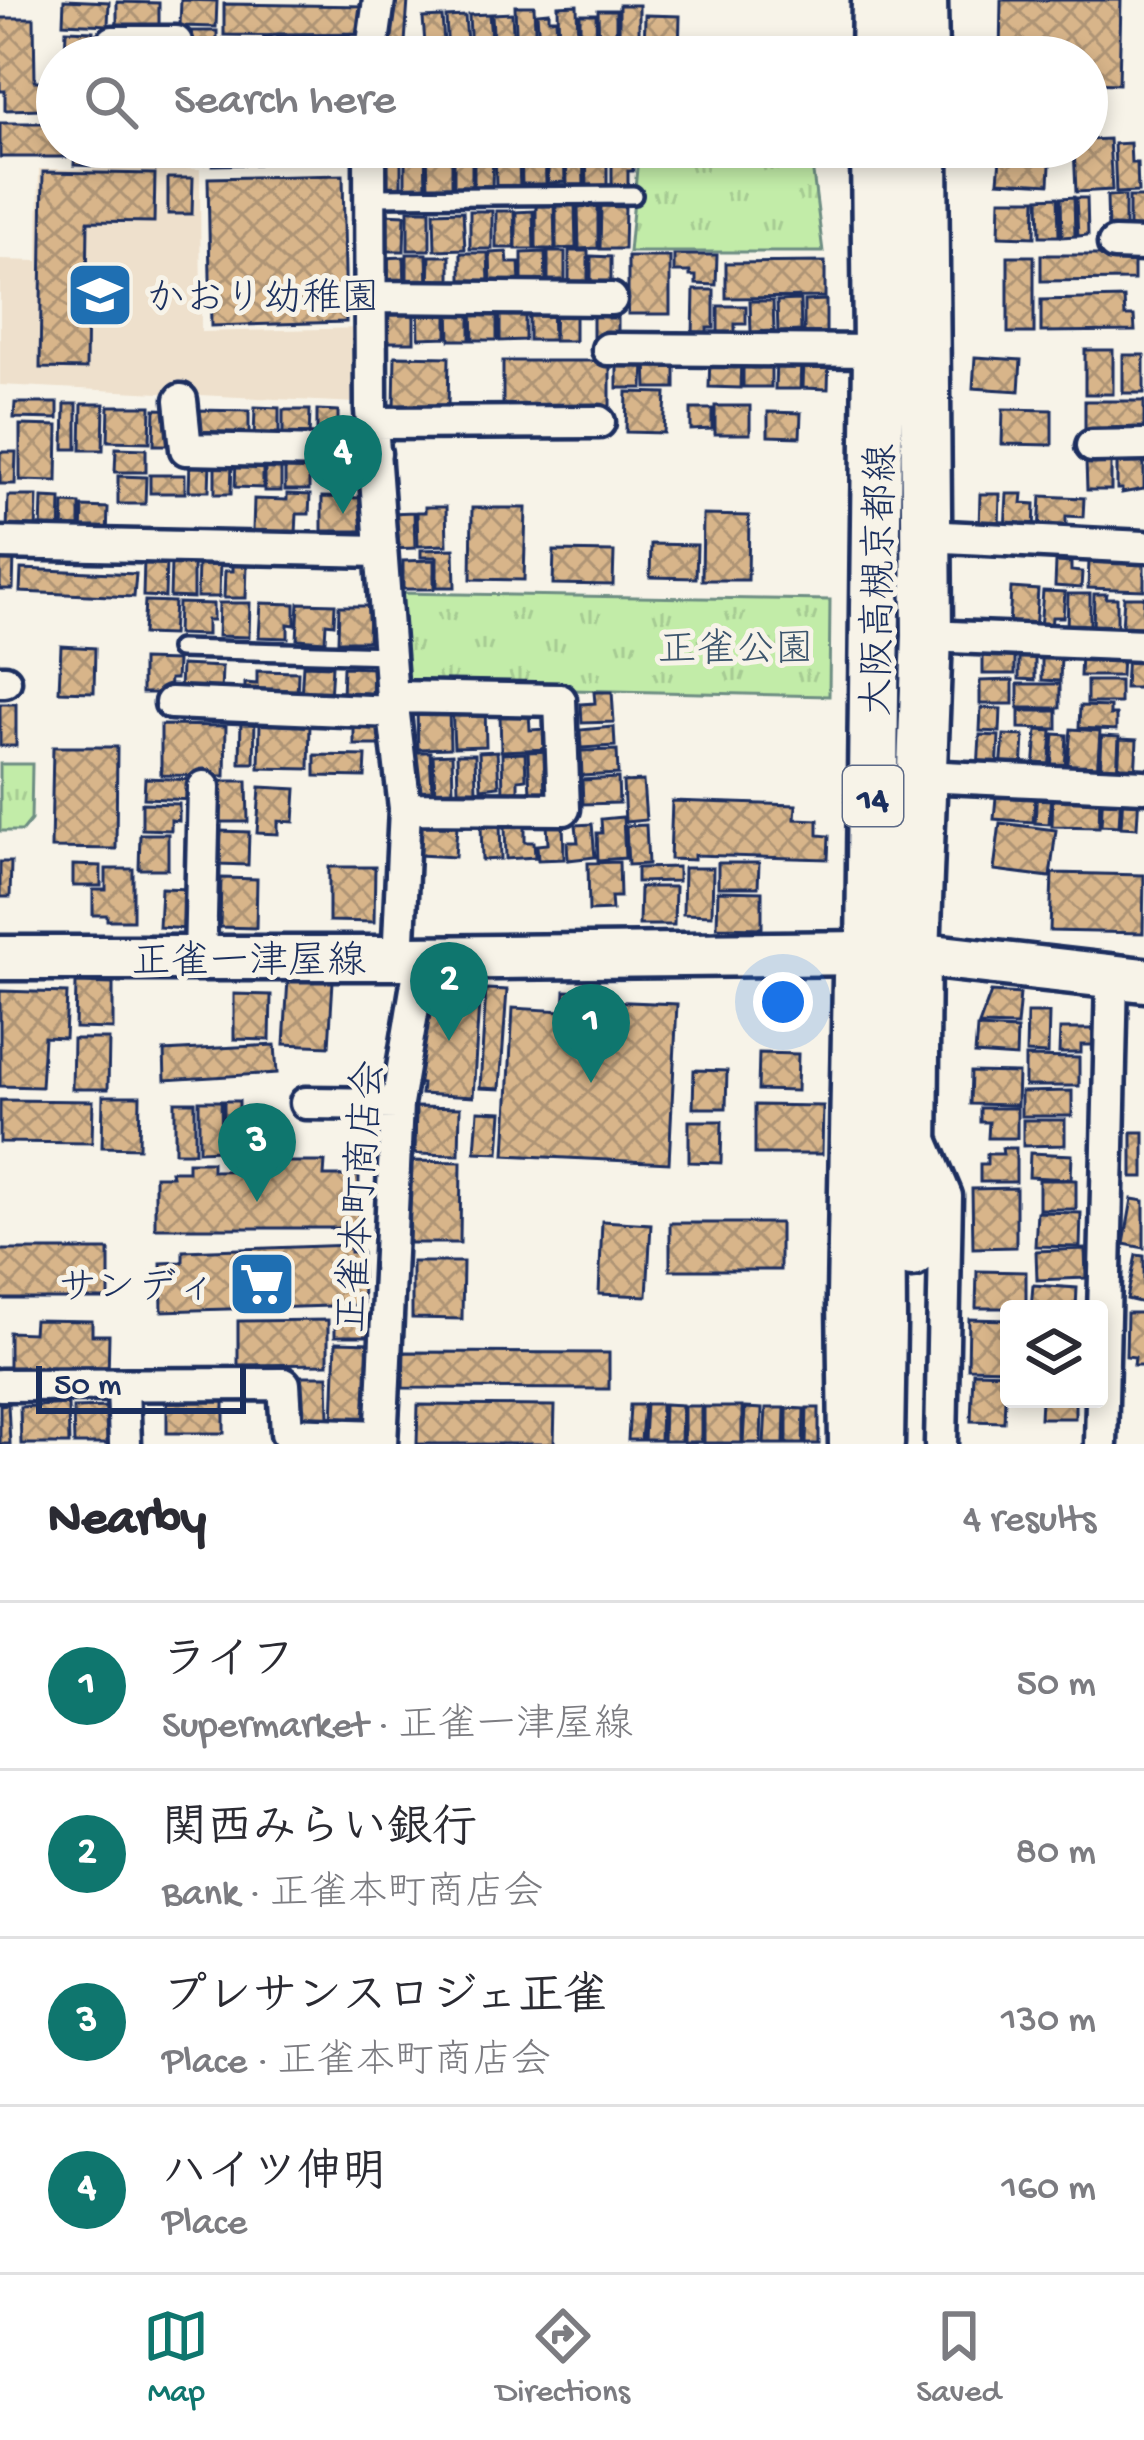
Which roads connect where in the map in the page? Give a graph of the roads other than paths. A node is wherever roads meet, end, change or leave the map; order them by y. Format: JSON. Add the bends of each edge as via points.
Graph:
{"nodes":[{"id":1,"x":379,"y":0,"type":"edge"},
{"id":2,"x":866,"y":0,"type":"edge"},
{"id":3,"x":877,"y":0,"type":"edge"},
{"id":4,"x":922,"y":0,"type":"edge"},
{"id":5,"x":944,"y":0,"type":"edge"},
{"id":6,"x":374,"y":36,"type":"edge"},
{"id":7,"x":887,"y":36,"type":"edge"},
{"id":8,"x":891,"y":36,"type":"edge"},
{"id":9,"x":907,"y":36,"type":"edge"},
{"id":10,"x":915,"y":36,"type":"edge"},
{"id":11,"x":371,"y":168,"type":"edge"},
{"id":12,"x":876,"y":168,"type":"edge"},
{"id":13,"x":923,"y":168,"type":"edge"},
{"id":14,"x":633,"y":195,"type":"dead end"},
{"id":15,"x":372,"y":197,"type":"junction"},
{"id":16,"x":371,"y":297,"type":"junction"},
{"id":17,"x":611,"y":299,"type":"dead end"},
{"id":18,"x":608,"y":349,"type":"dead end"},
{"id":19,"x":878,"y":351,"type":"junction"},
{"id":20,"x":181,"y":400,"type":"dead end"},
{"id":21,"x":599,"y":422,"type":"dead end"},
{"id":22,"x":374,"y":438,"type":"junction"},
{"id":23,"x":1144,"y":445,"type":"edge"},
{"id":24,"x":1092,"y":446,"type":"dead end"},
{"id":25,"x":925,"y":536,"type":"junction"},
{"id":26,"x":0,"y":543,"type":"edge"},
{"id":27,"x":1144,"y":547,"type":"edge"},
{"id":28,"x":381,"y":550,"type":"junction"},
{"id":29,"x":927,"y":636,"type":"junction"},
{"id":30,"x":1144,"y":645,"type":"edge"},
{"id":31,"x":179,"y":649,"type":"dead end"},
{"id":32,"x":389,"y":656,"type":"junction"},
{"id":33,"x":171,"y":703,"type":"dead end"},
{"id":34,"x":393,"y":704,"type":"junction"},
{"id":35,"x":922,"y":776,"type":"junction"},
{"id":36,"x":1144,"y":786,"type":"edge"},
{"id":37,"x":204,"y":787,"type":"dead end"},
{"id":38,"x":405,"y":808,"type":"junction"},
{"id":39,"x":893,"y":953,"type":"junction"},
{"id":40,"x":0,"y":958,"type":"edge"},
{"id":41,"x":200,"y":958,"type":"junction"},
{"id":42,"x":408,"y":958,"type":"junction"},
{"id":43,"x":1128,"y":979,"type":"edge"},
{"id":44,"x":306,"y":1103,"type":"dead end"},
{"id":45,"x":397,"y":1104,"type":"junction"},
{"id":46,"x":914,"y":1120,"type":"junction"},
{"id":47,"x":0,"y":1385,"type":"edge"},
{"id":48,"x":123,"y":1387,"type":"junction"},
{"id":49,"x":381,"y":1440,"type":"edge"},
{"id":50,"x":124,"y":1444,"type":"edge"},
{"id":51,"x":845,"y":1444,"type":"edge"},
{"id":52,"x":879,"y":1444,"type":"edge"},
{"id":53,"x":908,"y":1444,"type":"edge"},
{"id":54,"x":940,"y":1444,"type":"edge"},
{"id":55,"x":1101,"y":1444,"type":"edge"}],
"edges":[{"from":1,"to":6,"type":"street"},
{"from":2,"to":7,"type":"street"},
{"from":3,"to":8,"type":"main road"},
{"from":4,"to":9,"type":"main road"},
{"from":5,"to":10,"type":"street"},
{"from":11,"to":15,"type":"street","name":"正雀本町商店会"},
{"from":12,"to":19,"type":"main road","name":"大阪高槻京都線","number":"14"},
{"from":13,"to":25,"type":"main road","name":"大阪高槻京都線","number":"14"},
{"from":14,"to":15,"type":"lane"},
{"from":15,"to":16,"type":"street","name":"正雀本町商店会"},
{"from":16,"to":17,"type":"street"},
{"from":16,"to":22,"type":"street","name":"正雀本町商店会"},
{"from":18,"to":19,"type":"street"},
{"from":19,"to":39,"type":"main road","name":"大阪高槻京都線","number":"14"},
{"from":20,"to":22,"type":"street","via":[[185,448]]},
{"from":21,"to":22,"type":"street"},
{"from":22,"to":28,"type":"street","name":"正雀本町商店会"},
{"from":23,"to":24,"type":"street"},
{"from":25,"to":27,"type":"street"},
{"from":25,"to":29,"type":"main road","name":"大阪高槻京都線","number":"14"},
{"from":26,"to":28,"type":"street"},
{"from":28,"to":32,"type":"street","name":"正雀本町商店会"},
{"from":29,"to":30,"type":"street"},
{"from":29,"to":35,"type":"main road","name":"大阪高槻京都線","number":"14"},
{"from":31,"to":32,"type":"lane"},
{"from":32,"to":34,"type":"street","name":"正雀本町商店会"},
{"from":33,"to":34,"type":"street"},
{"from":34,"to":38,"type":"street","name":"正雀本町商店会"},
{"from":34,"to":38,"type":"street","via":[[560,700],[564,809]]},
{"from":35,"to":36,"type":"street"},
{"from":35,"to":39,"type":"main road","name":"大阪高槻京都線","number":"14"},
{"from":37,"to":41,"type":"street","via":[[189,859]]},
{"from":38,"to":42,"type":"street","name":"正雀本町商店会","via":[[399,940]]},
{"from":39,"to":42,"type":"main road","name":"正雀一津屋線"},
{"from":39,"to":43,"type":"main road","name":"正雀一津屋線"},
{"from":39,"to":46,"type":"main road","name":"大阪高槻京都線","number":"14"},
{"from":39,"to":51,"type":"street","via":[[849,977]]},
{"from":39,"to":52,"type":"main road","name":"大阪高槻京都線","number":"14","via":[[879,1012]]},
{"from":40,"to":41,"type":"main road","name":"正雀一津屋線"},
{"from":41,"to":42,"type":"main road","name":"正雀一津屋線"},
{"from":42,"to":45,"type":"street","name":"正雀本町商店会","via":[[418,977]]},
{"from":43,"to":55,"type":"street"},
{"from":44,"to":45,"type":"street"},
{"from":45,"to":49,"type":"street","name":"正雀本町商店会"},
{"from":46,"to":53,"type":"main road","name":"大阪高槻京都線","number":"14"},
{"from":46,"to":54,"type":"street","via":[[946,1196]]},
{"from":47,"to":48,"type":"street"},
{"from":48,"to":49,"type":"street","via":[[284,1384],[287,1433]]},
{"from":48,"to":50,"type":"street"}]}
